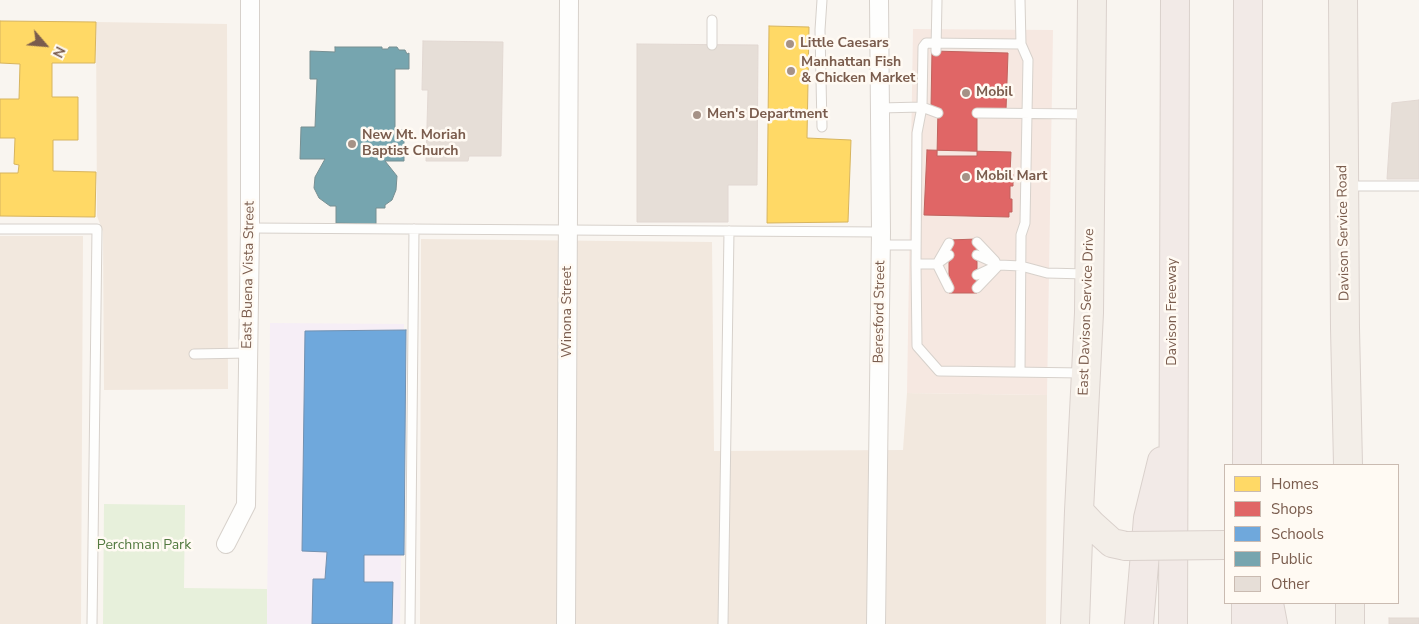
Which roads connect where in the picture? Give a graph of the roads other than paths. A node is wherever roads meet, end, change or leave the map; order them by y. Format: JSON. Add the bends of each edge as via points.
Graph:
{"nodes":[{"id":1,"x":250,"y":0,"type":"edge"},
{"id":2,"x":569,"y":0,"type":"edge"},
{"id":3,"x":822,"y":0,"type":"edge"},
{"id":4,"x":879,"y":0,"type":"edge"},
{"id":5,"x":937,"y":0,"type":"edge"},
{"id":6,"x":1020,"y":0,"type":"edge"},
{"id":7,"x":1092,"y":0,"type":"edge"},
{"id":8,"x":1175,"y":0,"type":"edge"},
{"id":9,"x":1248,"y":0,"type":"edge"},
{"id":10,"x":1343,"y":0,"type":"edge"},
{"id":11,"x":712,"y":20,"type":"dead end"},
{"id":12,"x":1021,"y":44,"type":"junction"},
{"id":13,"x":712,"y":45,"type":"dead end"},
{"id":14,"x":936,"y":47,"type":"junction"},
{"id":15,"x":922,"y":107,"type":"junction"},
{"id":16,"x":880,"y":108,"type":"junction"},
{"id":17,"x":936,"y":111,"type":"dead end"},
{"id":18,"x":981,"y":112,"type":"dead end"},
{"id":19,"x":1027,"y":114,"type":"junction"},
{"id":20,"x":1091,"y":114,"type":"junction"},
{"id":21,"x":822,"y":127,"type":"dead end"},
{"id":22,"x":1344,"y":186,"type":"junction"},
{"id":23,"x":1419,"y":186,"type":"edge"},
{"id":24,"x":250,"y":228,"type":"junction"},
{"id":25,"x":0,"y":229,"type":"edge"},
{"id":26,"x":414,"y":229,"type":"junction"},
{"id":27,"x":568,"y":229,"type":"junction"},
{"id":28,"x":730,"y":231,"type":"junction"},
{"id":29,"x":881,"y":239,"type":"junction"},
{"id":30,"x":977,"y":242,"type":"dead end"},
{"id":31,"x":949,"y":243,"type":"dead end"},
{"id":32,"x":916,"y":245,"type":"junction"},
{"id":33,"x":949,"y":255,"type":"dead end"},
{"id":34,"x":977,"y":255,"type":"dead end"},
{"id":35,"x":916,"y":264,"type":"junction"},
{"id":36,"x":937,"y":264,"type":"junction"},
{"id":37,"x":999,"y":265,"type":"junction"},
{"id":38,"x":1021,"y":266,"type":"junction"},
{"id":39,"x":1090,"y":274,"type":"junction"},
{"id":40,"x":977,"y":275,"type":"dead end"},
{"id":41,"x":950,"y":276,"type":"dead end"},
{"id":42,"x":950,"y":288,"type":"dead end"},
{"id":43,"x":977,"y":288,"type":"dead end"},
{"id":44,"x":194,"y":354,"type":"dead end"},
{"id":45,"x":248,"y":354,"type":"junction"},
{"id":46,"x":1020,"y":372,"type":"junction"},
{"id":47,"x":1086,"y":373,"type":"junction"},
{"id":48,"x":1172,"y":424,"type":"junction"},
{"id":49,"x":1247,"y":463,"type":"edge"},
{"id":50,"x":1348,"y":464,"type":"edge"},
{"id":51,"x":1079,"y":511,"type":"junction"},
{"id":52,"x":226,"y":544,"type":"dead end"},
{"id":53,"x":1224,"y":545,"type":"edge"},
{"id":54,"x":1246,"y":604,"type":"edge"},
{"id":55,"x":1269,"y":604,"type":"edge"},
{"id":56,"x":1350,"y":604,"type":"edge"},
{"id":57,"x":92,"y":624,"type":"edge"},
{"id":58,"x":410,"y":624,"type":"edge"},
{"id":59,"x":566,"y":624,"type":"edge"},
{"id":60,"x":722,"y":624,"type":"edge"},
{"id":61,"x":876,"y":624,"type":"edge"},
{"id":62,"x":1075,"y":624,"type":"edge"},
{"id":63,"x":1140,"y":624,"type":"edge"},
{"id":64,"x":1173,"y":624,"type":"edge"},
{"id":65,"x":1246,"y":624,"type":"edge"},
{"id":66,"x":1273,"y":624,"type":"edge"},
{"id":67,"x":1350,"y":624,"type":"edge"}],
"edges":[{"from":1,"to":24,"type":"street","name":"East Buena Vista Street"},
{"from":2,"to":27,"type":"street","name":"Winona Street"},
{"from":3,"to":21,"type":"lane"},
{"from":4,"to":16,"type":"street","name":"Beresford Street"},
{"from":5,"to":14,"type":"lane"},
{"from":6,"to":12,"type":"lane"},
{"from":7,"to":20,"type":"main road","name":"East Davison Service Drive"},
{"from":8,"to":48,"type":"highway","name":"Davison Freeway"},
{"from":9,"to":49,"type":"highway"},
{"from":10,"to":22,"type":"main road","name":"Davison Service Road"},
{"from":11,"to":13,"type":"lane"},
{"from":12,"to":14,"type":"lane","via":[[1002,48]]},
{"from":12,"to":19,"type":"lane","via":[[1028,60]]},
{"from":14,"to":15,"type":"lane","via":[[926,43],[923,47]]},
{"from":15,"to":16,"type":"lane"},
{"from":15,"to":17,"type":"lane"},
{"from":15,"to":32,"type":"lane","via":[[917,133]]},
{"from":16,"to":29,"type":"street","name":"Beresford Street"},
{"from":18,"to":19,"type":"lane"},
{"from":19,"to":20,"type":"lane"},
{"from":19,"to":38,"type":"lane"},
{"from":20,"to":39,"type":"main road","name":"East Davison Service Drive"},
{"from":22,"to":23,"type":"lane"},
{"from":22,"to":50,"type":"main road","name":"Davison Service Road"},
{"from":24,"to":26,"type":"lane"},
{"from":24,"to":45,"type":"street","name":"East Buena Vista Street"},
{"from":25,"to":57,"type":"lane","via":[[97,229]]},
{"from":26,"to":27,"type":"lane"},
{"from":26,"to":58,"type":"lane"},
{"from":27,"to":28,"type":"lane"},
{"from":27,"to":59,"type":"street","name":"Winona Street"},
{"from":28,"to":29,"type":"lane"},
{"from":28,"to":60,"type":"lane"},
{"from":29,"to":32,"type":"lane"},
{"from":29,"to":61,"type":"street","name":"Beresford Street"},
{"from":30,"to":37,"type":"lane"},
{"from":31,"to":36,"type":"lane"},
{"from":32,"to":35,"type":"lane"},
{"from":33,"to":36,"type":"lane"},
{"from":34,"to":37,"type":"lane"},
{"from":35,"to":36,"type":"lane"},
{"from":35,"to":46,"type":"lane","via":[[917,346],[939,371]]},
{"from":36,"to":41,"type":"lane"},
{"from":36,"to":42,"type":"lane"},
{"from":37,"to":38,"type":"lane"},
{"from":37,"to":40,"type":"lane"},
{"from":37,"to":43,"type":"lane"},
{"from":38,"to":39,"type":"lane","via":[[1047,273]]},
{"from":38,"to":46,"type":"lane"},
{"from":39,"to":47,"type":"main road","name":"East Davison Service Drive"},
{"from":44,"to":45,"type":"lane"},
{"from":45,"to":52,"type":"street","name":"East Buena Vista Street","via":[[246,505]]},
{"from":46,"to":47,"type":"lane"},
{"from":47,"to":51,"type":"main road","name":"East Davison Service Drive"},
{"from":48,"to":63,"type":"highway","via":[[1148,518]]},
{"from":48,"to":64,"type":"highway","name":"Davison Freeway"},
{"from":51,"to":53,"type":"main road","bridge":true,"via":[[1112,543],[1126,546]]},
{"from":51,"to":62,"type":"main road","name":"East Davison Service Drive"},
{"from":54,"to":65,"type":"highway"},
{"from":55,"to":66,"type":"highway"},
{"from":56,"to":67,"type":"main road"}]}
